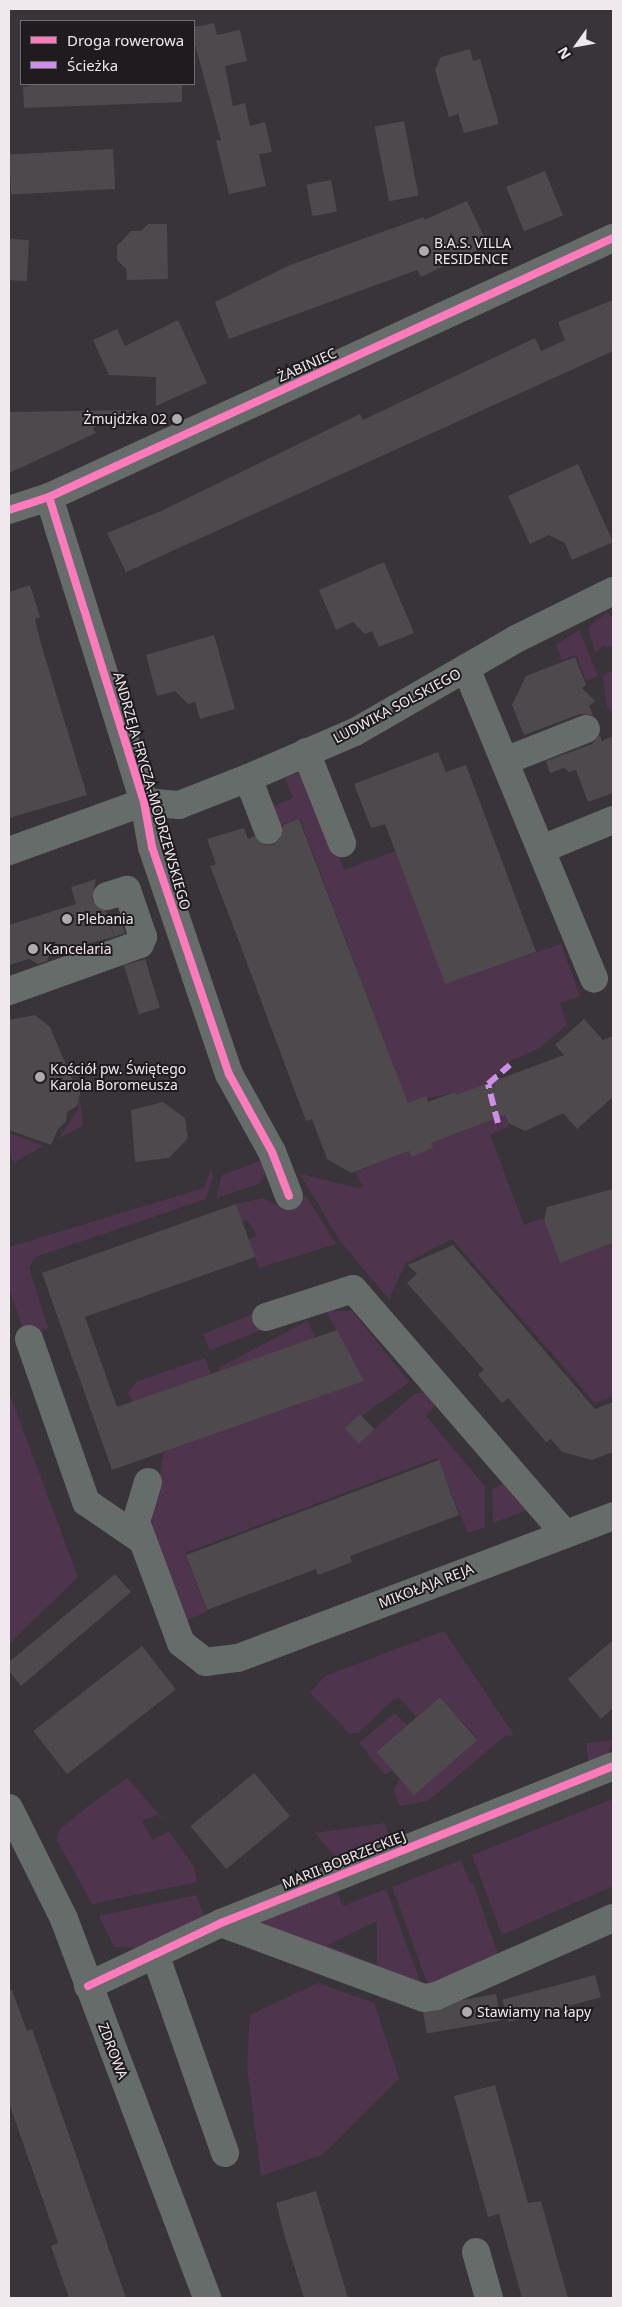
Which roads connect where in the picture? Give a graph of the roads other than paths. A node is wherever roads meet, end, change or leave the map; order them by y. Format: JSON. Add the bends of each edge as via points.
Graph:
{"nodes":[{"id":1,"x":613,"y":238,"type":"edge"},
{"id":2,"x":49,"y":497,"type":"junction"},
{"id":3,"x":9,"y":510,"type":"edge"},
{"id":4,"x":613,"y":591,"type":"edge"},
{"id":5,"x":466,"y":668,"type":"junction"},
{"id":6,"x":586,"y":729,"type":"dead end"},
{"id":7,"x":306,"y":752,"type":"junction"},
{"id":8,"x":505,"y":761,"type":"junction"},
{"id":9,"x":248,"y":778,"type":"junction"},
{"id":10,"x":144,"y":802,"type":"junction"},
{"id":11,"x":613,"y":820,"type":"edge"},
{"id":12,"x":268,"y":830,"type":"dead end"},
{"id":13,"x":342,"y":843,"type":"dead end"},
{"id":14,"x":542,"y":849,"type":"junction"},
{"id":15,"x":9,"y":851,"type":"edge"},
{"id":16,"x":107,"y":896,"type":"dead end"},
{"id":17,"x":594,"y":979,"type":"dead end"},
{"id":18,"x":9,"y":992,"type":"edge"},
{"id":19,"x":289,"y":1196,"type":"dead end"},
{"id":20,"x":266,"y":1317,"type":"dead end"},
{"id":21,"x":29,"y":1339,"type":"dead end"},
{"id":22,"x":148,"y":1482,"type":"dead end"},
{"id":23,"x":613,"y":1516,"type":"edge"},
{"id":24,"x":565,"y":1534,"type":"junction"},
{"id":25,"x":143,"y":1542,"type":"junction"},
{"id":26,"x":613,"y":1766,"type":"edge"},
{"id":27,"x":9,"y":1808,"type":"edge"},
{"id":28,"x":613,"y":1918,"type":"edge"},
{"id":29,"x":221,"y":1923,"type":"junction"},
{"id":30,"x":155,"y":1954,"type":"junction"},
{"id":31,"x":88,"y":1986,"type":"junction"},
{"id":32,"x":225,"y":2153,"type":"dead end"},
{"id":33,"x":476,"y":2252,"type":"dead end"},
{"id":34,"x":207,"y":2298,"type":"edge"},
{"id":35,"x":489,"y":2298,"type":"edge"}],
"edges":[{"from":1,"to":2,"type":"street","name":"ŻABINIEC"},
{"from":2,"to":3,"type":"street","name":"ŻABINIEC"},
{"from":2,"to":10,"type":"street","name":"ANDRZEJA FRYCZA-MODRZEWSKIEGO"},
{"from":4,"to":5,"type":"street","name":"LUDWIKA SOLSKIEGO"},
{"from":5,"to":7,"type":"street","name":"LUDWIKA SOLSKIEGO","via":[[355,732]]},
{"from":5,"to":8,"type":"street"},
{"from":6,"to":8,"type":"street"},
{"from":7,"to":9,"type":"street","name":"LUDWIKA SOLSKIEGO"},
{"from":7,"to":13,"type":"street"},
{"from":8,"to":14,"type":"street"},
{"from":9,"to":10,"type":"street","name":"LUDWIKA SOLSKIEGO","via":[[179,805]]},
{"from":9,"to":12,"type":"street"},
{"from":10,"to":15,"type":"street"},
{"from":10,"to":19,"type":"street","name":"ANDRZEJA FRYCZA-MODRZEWSKIEGO","via":[[152,847],[229,1074],[272,1152]]},
{"from":11,"to":14,"type":"street"},
{"from":14,"to":17,"type":"street"},
{"from":16,"to":18,"type":"street","via":[[128,890],[143,937],[140,944]]},
{"from":20,"to":24,"type":"street","via":[[353,1290]]},
{"from":21,"to":25,"type":"street","via":[[86,1502]]},
{"from":22,"to":25,"type":"street","name":"MIKOŁAJA REJA","via":[[136,1522]]},
{"from":23,"to":24,"type":"street","name":"MIKOŁAJA REJA"},
{"from":24,"to":25,"type":"street","name":"MIKOŁAJA REJA","via":[[238,1658],[205,1662],[181,1643]]},
{"from":26,"to":29,"type":"street","name":"MARII BOBRZECKIEJ"},
{"from":27,"to":31,"type":"street","name":"ZDROWA","via":[[64,1919]]},
{"from":28,"to":29,"type":"street","via":[[424,1998]]},
{"from":29,"to":30,"type":"street","name":"MARII BOBRZECKIEJ"},
{"from":30,"to":31,"type":"street","name":"MARII BOBRZECKIEJ"},
{"from":30,"to":32,"type":"street"},
{"from":31,"to":34,"type":"street","name":"ZDROWA","via":[[146,2130]]},
{"from":33,"to":35,"type":"street"}]}
